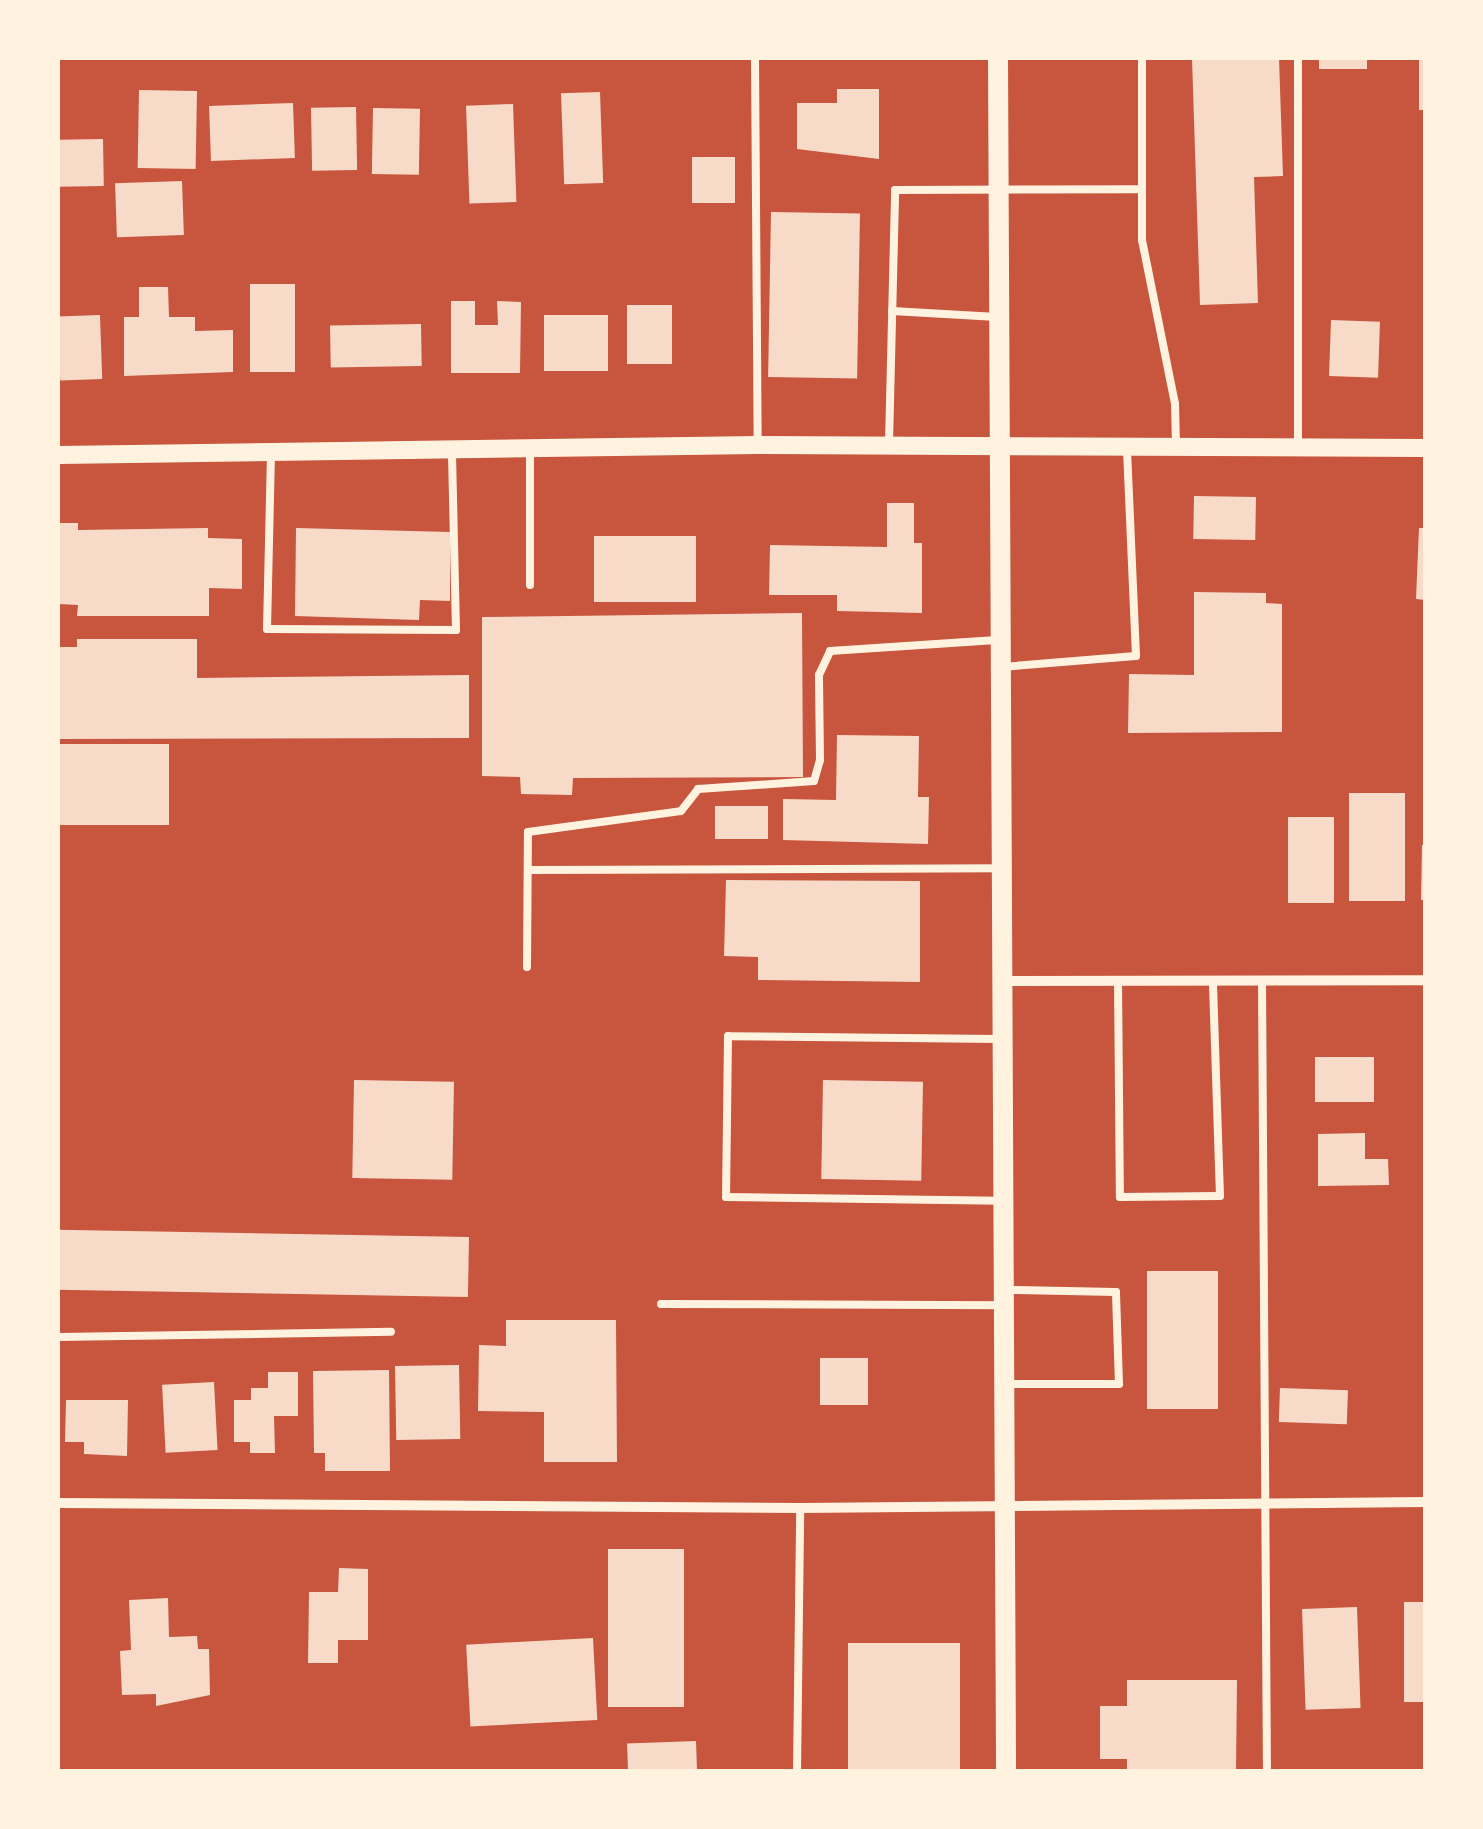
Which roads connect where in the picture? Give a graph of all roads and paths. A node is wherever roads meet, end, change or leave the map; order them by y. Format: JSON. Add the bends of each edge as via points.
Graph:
{"nodes":[{"id":1,"x":755,"y":58,"type":"edge"},
{"id":2,"x":998,"y":58,"type":"edge"},
{"id":3,"x":1142,"y":58,"type":"edge"},
{"id":4,"x":1298,"y":58,"type":"edge"},
{"id":5,"x":999,"y":186,"type":"junction"},
{"id":6,"x":1142,"y":189,"type":"junction"},
{"id":7,"x":892,"y":312,"type":"junction"},
{"id":8,"x":1000,"y":317,"type":"junction"},
{"id":9,"x":758,"y":445,"type":"junction"},
{"id":10,"x":889,"y":446,"type":"junction"},
{"id":11,"x":1001,"y":447,"type":"junction"},
{"id":12,"x":530,"y":448,"type":"junction"},
{"id":13,"x":1127,"y":448,"type":"junction"},
{"id":14,"x":1176,"y":448,"type":"junction"},
{"id":15,"x":1298,"y":448,"type":"junction"},
{"id":16,"x":1426,"y":448,"type":"edge"},
{"id":17,"x":452,"y":449,"type":"junction"},
{"id":18,"x":272,"y":452,"type":"junction"},
{"id":19,"x":58,"y":455,"type":"edge"},
{"id":20,"x":530,"y":585,"type":"dead end"},
{"id":21,"x":1001,"y":639,"type":"junction"},
{"id":22,"x":1002,"y":666,"type":"junction"},
{"id":23,"x":1003,"y":868,"type":"junction"},
{"id":24,"x":528,"y":870,"type":"junction"},
{"id":25,"x":526,"y":967,"type":"dead end"},
{"id":26,"x":1118,"y":980,"type":"junction"},
{"id":27,"x":1213,"y":980,"type":"junction"},
{"id":28,"x":1262,"y":980,"type":"junction"},
{"id":29,"x":1426,"y":980,"type":"edge"},
{"id":30,"x":1002,"y":981,"type":"junction"},
{"id":31,"x":1003,"y":1039,"type":"junction"},
{"id":32,"x":1003,"y":1200,"type":"junction"},
{"id":33,"x":1004,"y":1298,"type":"junction"},
{"id":34,"x":660,"y":1304,"type":"dead end"},
{"id":35,"x":390,"y":1332,"type":"dead end"},
{"id":36,"x":58,"y":1337,"type":"edge"},
{"id":37,"x":1004,"y":1384,"type":"junction"},
{"id":38,"x":1426,"y":1502,"type":"edge"},
{"id":39,"x":58,"y":1503,"type":"edge"},
{"id":40,"x":1264,"y":1503,"type":"junction"},
{"id":41,"x":1005,"y":1505,"type":"junction"},
{"id":42,"x":800,"y":1508,"type":"junction"},
{"id":43,"x":797,"y":1772,"type":"edge"},
{"id":44,"x":1006,"y":1772,"type":"edge"},
{"id":45,"x":1267,"y":1772,"type":"edge"}],
"edges":[{"from":1,"to":9,"type":"lane"},
{"from":2,"to":5,"type":"main road"},
{"from":3,"to":6,"type":"lane"},
{"from":4,"to":15,"type":"lane"},
{"from":5,"to":6,"type":"lane"},
{"from":5,"to":7,"type":"lane","via":[[894,190]]},
{"from":5,"to":8,"type":"main road"},
{"from":6,"to":14,"type":"lane","via":[[1142,240],[1176,404]]},
{"from":7,"to":8,"type":"lane"},
{"from":7,"to":10,"type":"lane"},
{"from":8,"to":11,"type":"main road"},
{"from":9,"to":10,"type":"street"},
{"from":9,"to":12,"type":"street"},
{"from":10,"to":11,"type":"street"},
{"from":11,"to":13,"type":"street"},
{"from":11,"to":21,"type":"main road"},
{"from":12,"to":17,"type":"street"},
{"from":12,"to":20,"type":"lane"},
{"from":13,"to":14,"type":"street"},
{"from":13,"to":22,"type":"lane","via":[[1136,656]]},
{"from":14,"to":15,"type":"street"},
{"from":15,"to":16,"type":"street"},
{"from":17,"to":18,"type":"street"},
{"from":17,"to":18,"type":"lane","via":[[456,630],[268,630]]},
{"from":18,"to":19,"type":"street"},
{"from":21,"to":22,"type":"main road"},
{"from":21,"to":24,"type":"lane","via":[[830,652],[819,675],[814,781],[698,789],[681,811],[528,832]]},
{"from":22,"to":23,"type":"main road"},
{"from":23,"to":24,"type":"lane"},
{"from":23,"to":30,"type":"main road"},
{"from":24,"to":25,"type":"lane"},
{"from":26,"to":27,"type":"street"},
{"from":26,"to":27,"type":"lane","via":[[1120,1196],[1220,1196]]},
{"from":26,"to":30,"type":"street"},
{"from":27,"to":28,"type":"street"},
{"from":28,"to":29,"type":"street"},
{"from":28,"to":40,"type":"lane"},
{"from":30,"to":31,"type":"main road"},
{"from":31,"to":32,"type":"main road"},
{"from":31,"to":32,"type":"lane","via":[[728,1036],[726,1197]]},
{"from":32,"to":33,"type":"main road"},
{"from":33,"to":34,"type":"lane"},
{"from":33,"to":37,"type":"main road"},
{"from":33,"to":37,"type":"lane","via":[[1116,1292],[1119,1384]]},
{"from":35,"to":36,"type":"lane"},
{"from":37,"to":41,"type":"main road"},
{"from":38,"to":40,"type":"street"},
{"from":39,"to":42,"type":"street"},
{"from":40,"to":41,"type":"street"},
{"from":40,"to":45,"type":"lane"},
{"from":41,"to":42,"type":"street"},
{"from":41,"to":44,"type":"main road"},
{"from":42,"to":43,"type":"lane"}]}
